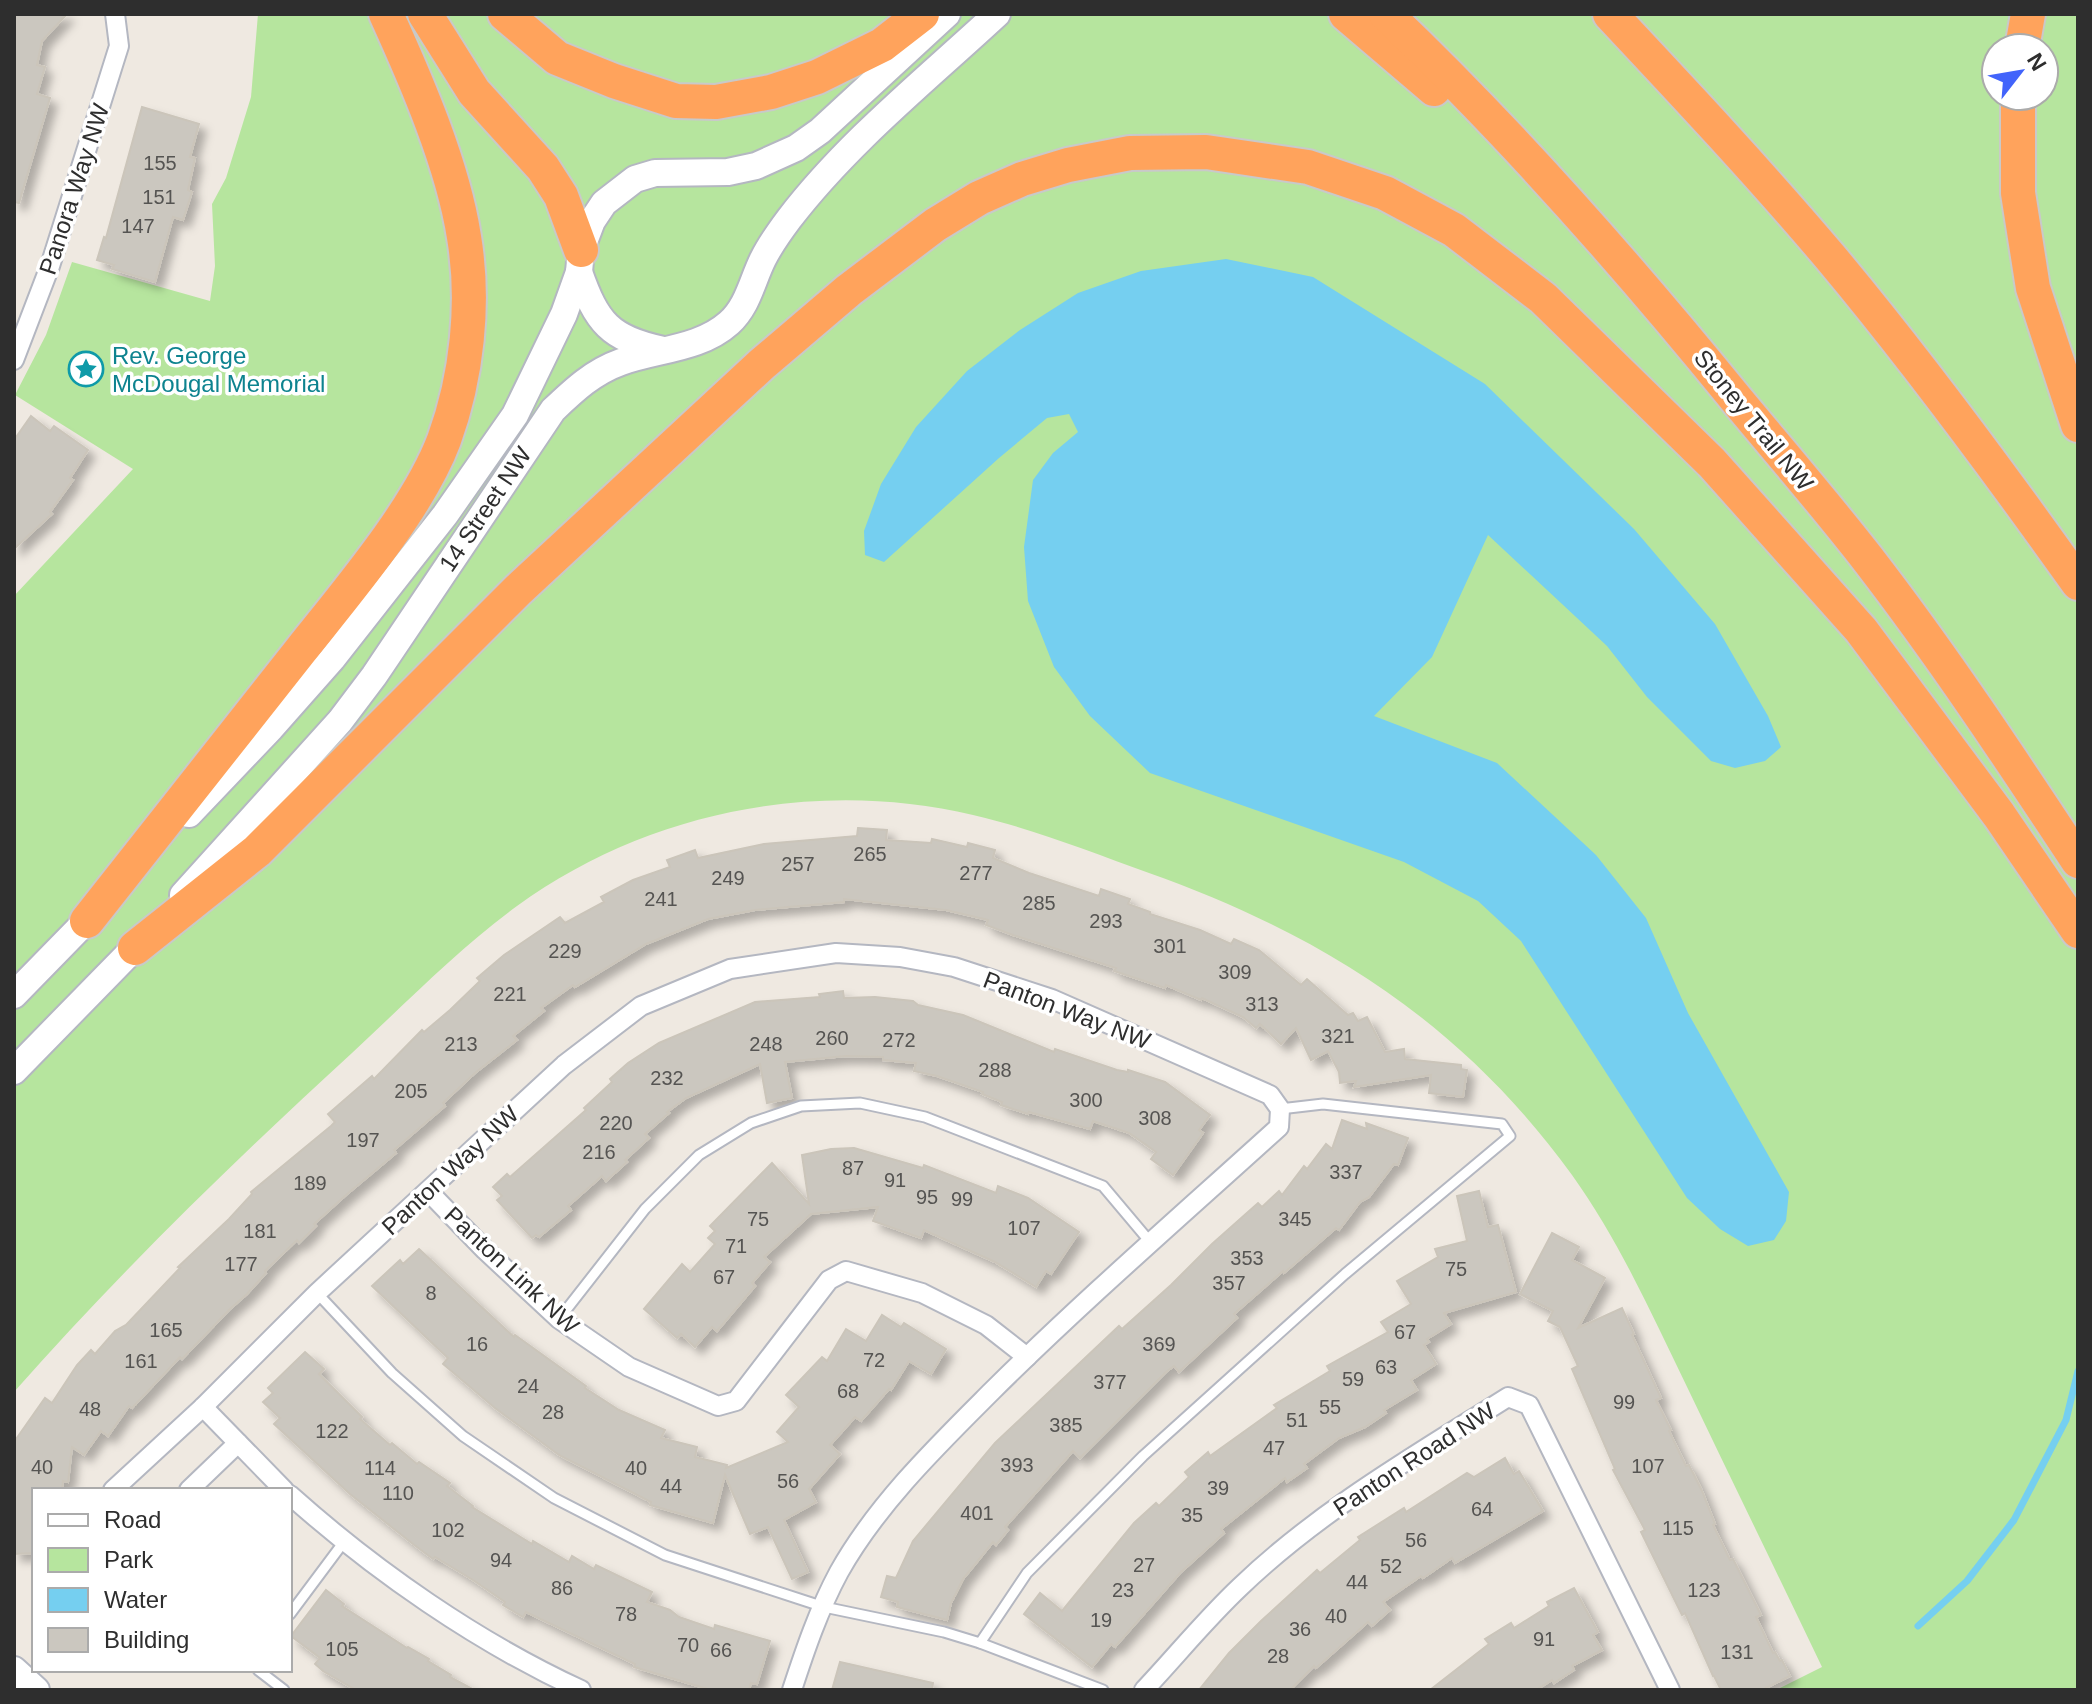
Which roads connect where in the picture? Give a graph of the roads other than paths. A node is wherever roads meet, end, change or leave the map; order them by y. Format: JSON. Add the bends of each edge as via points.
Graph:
{"nodes":[{"id":1,"x":115,"y":14,"type":"edge"},
{"id":2,"x":386,"y":14,"type":"edge"},
{"id":3,"x":425,"y":14,"type":"edge"},
{"id":4,"x":505,"y":14,"type":"edge"},
{"id":5,"x":922,"y":14,"type":"edge"},
{"id":6,"x":947,"y":14,"type":"edge"},
{"id":7,"x":997,"y":14,"type":"edge"},
{"id":8,"x":1346,"y":14,"type":"edge"},
{"id":9,"x":1386,"y":14,"type":"edge"},
{"id":10,"x":1610,"y":14,"type":"edge"},
{"id":11,"x":2018,"y":112,"type":"edge"},
{"id":12,"x":1574,"y":208,"type":"junction"},
{"id":13,"x":580,"y":261,"type":"junction"},
{"id":14,"x":663,"y":350,"type":"junction"},
{"id":15,"x":14,"y":360,"type":"edge"},
{"id":16,"x":2078,"y":425,"type":"edge"},
{"id":17,"x":2078,"y":583,"type":"edge"},
{"id":18,"x":2078,"y":861,"type":"edge"},
{"id":19,"x":87,"y":921,"type":"junction"},
{"id":20,"x":2078,"y":931,"type":"edge"},
{"id":21,"x":135,"y":948,"type":"junction"},
{"id":22,"x":14,"y":995,"type":"edge"},
{"id":23,"x":14,"y":1071,"type":"edge"},
{"id":24,"x":1280,"y":1109,"type":"junction"},
{"id":25,"x":428,"y":1191,"type":"junction"},
{"id":26,"x":1151,"y":1243,"type":"junction"},
{"id":27,"x":317,"y":1293,"type":"junction"},
{"id":28,"x":559,"y":1319,"type":"junction"},
{"id":29,"x":1027,"y":1357,"type":"junction"},
{"id":30,"x":203,"y":1407,"type":"junction"},
{"id":31,"x":238,"y":1443,"type":"junction"},
{"id":32,"x":115,"y":1488,"type":"edge"},
{"id":33,"x":191,"y":1488,"type":"edge"},
{"id":34,"x":282,"y":1488,"type":"edge"},
{"id":35,"x":292,"y":1497,"type":"edge"},
{"id":36,"x":343,"y":1543,"type":"junction"},
{"id":37,"x":824,"y":1607,"type":"junction"},
{"id":38,"x":292,"y":1611,"type":"edge"},
{"id":39,"x":980,"y":1643,"type":"junction"},
{"id":40,"x":14,"y":1670,"type":"edge"},
{"id":41,"x":261,"y":1672,"type":"edge"},
{"id":42,"x":555,"y":1685,"type":"edge"},
{"id":43,"x":1661,"y":1687,"type":"edge"},
{"id":44,"x":36,"y":1690,"type":"edge"},
{"id":45,"x":284,"y":1690,"type":"edge"},
{"id":46,"x":581,"y":1690,"type":"edge"},
{"id":47,"x":792,"y":1690,"type":"edge"},
{"id":48,"x":1103,"y":1690,"type":"edge"},
{"id":49,"x":1144,"y":1690,"type":"edge"}],
"edges":[{"from":1,"to":15,"type":"street","name":"Panora Way NW","via":[[119,46],[50,266]]},
{"from":2,"to":19,"type":"highway","via":[[438,143],[465,238],[467,334],[459,393],[443,442],[424,482],[345,594]]},
{"from":3,"to":13,"type":"highway","via":[[474,92],[543,168],[561,196]]},
{"from":4,"to":5,"type":"highway","via":[[557,58],[676,101],[716,102],[817,77],[882,45]]},
{"from":6,"to":13,"type":"street","name":"14 Street NW","via":[[796,148],[756,166],[713,174],[655,173],[619,189],[592,221]]},
{"from":7,"to":14,"type":"street","name":"14 Street NW","via":[[864,137],[791,217],[733,320],[703,340]]},
{"from":8,"to":12,"type":"highway"},
{"from":9,"to":12,"type":"highway","name":"Stoney Trail NW"},
{"from":10,"to":17,"type":"highway","via":[[1830,258],[1975,439]]},
{"from":11,"to":16,"type":"highway","via":[[2018,193],[2033,288]]},
{"from":12,"to":18,"type":"highway","name":"Stoney Trail NW","via":[[1867,559],[1986,722]]},
{"from":13,"to":14,"type":"street","via":[[596,314],[634,343]]},
{"from":13,"to":19,"type":"street","name":"14 Street NW","via":[[564,314],[515,415],[419,550],[271,728]]},
{"from":14,"to":21,"type":"street","name":"14 Street NW","via":[[586,379],[553,410],[340,721]]},
{"from":19,"to":22,"type":"street","name":"14 Street NW"},
{"from":20,"to":21,"type":"highway","via":[[1861,630],[1712,463],[1543,298],[1454,230],[1385,193],[1308,167],[1206,152],[1130,153],[1068,165],[979,198],[935,225],[750,374],[518,590],[257,851]]},
{"from":21,"to":23,"type":"street","name":"14 Street NW"},
{"from":24,"to":25,"type":"street","name":"Panton Way NW","via":[[1270,1095],[1052,999],[954,967],[836,953],[730,969],[641,1006],[564,1065]]},
{"from":24,"to":26,"type":"street","via":[[1279,1127]]},
{"from":24,"to":39,"type":"lane","via":[[1323,1104],[1502,1124],[1510,1136],[1345,1274],[1143,1456],[1027,1573]]},
{"from":25,"to":27,"type":"street","name":"Panton Way NW"},
{"from":25,"to":28,"type":"street","name":"Panton Link NW"},
{"from":26,"to":28,"type":"lane","via":[[1103,1186],[925,1117],[860,1103],[801,1106],[751,1123],[699,1155],[645,1209]]},
{"from":26,"to":29,"type":"street"},
{"from":27,"to":30,"type":"street","name":"Panton Way NW"},
{"from":27,"to":37,"type":"lane","via":[[392,1373],[463,1436],[554,1498],[665,1555]]},
{"from":28,"to":29,"type":"street","name":"Panton Link NW","via":[[629,1367],[718,1406],[736,1401],[829,1280],[846,1271],[922,1293],[986,1325]]},
{"from":29,"to":37,"type":"street","via":[[890,1499],[840,1571]]},
{"from":30,"to":31,"type":"street"},
{"from":30,"to":32,"type":"street","name":"Panton Way NW"},
{"from":31,"to":33,"type":"street"},
{"from":31,"to":34,"type":"street"},
{"from":35,"to":36,"type":"street"},
{"from":36,"to":38,"type":"lane"},
{"from":36,"to":42,"type":"street"},
{"from":37,"to":39,"type":"lane"},
{"from":37,"to":47,"type":"street"},
{"from":39,"to":48,"type":"lane"},
{"from":40,"to":44,"type":"street"},
{"from":41,"to":45,"type":"lane"},
{"from":42,"to":46,"type":"street"},
{"from":43,"to":49,"type":"street","name":"Panton Road NW","via":[[1529,1405],[1508,1397],[1293,1541],[1239,1587]]}]}
